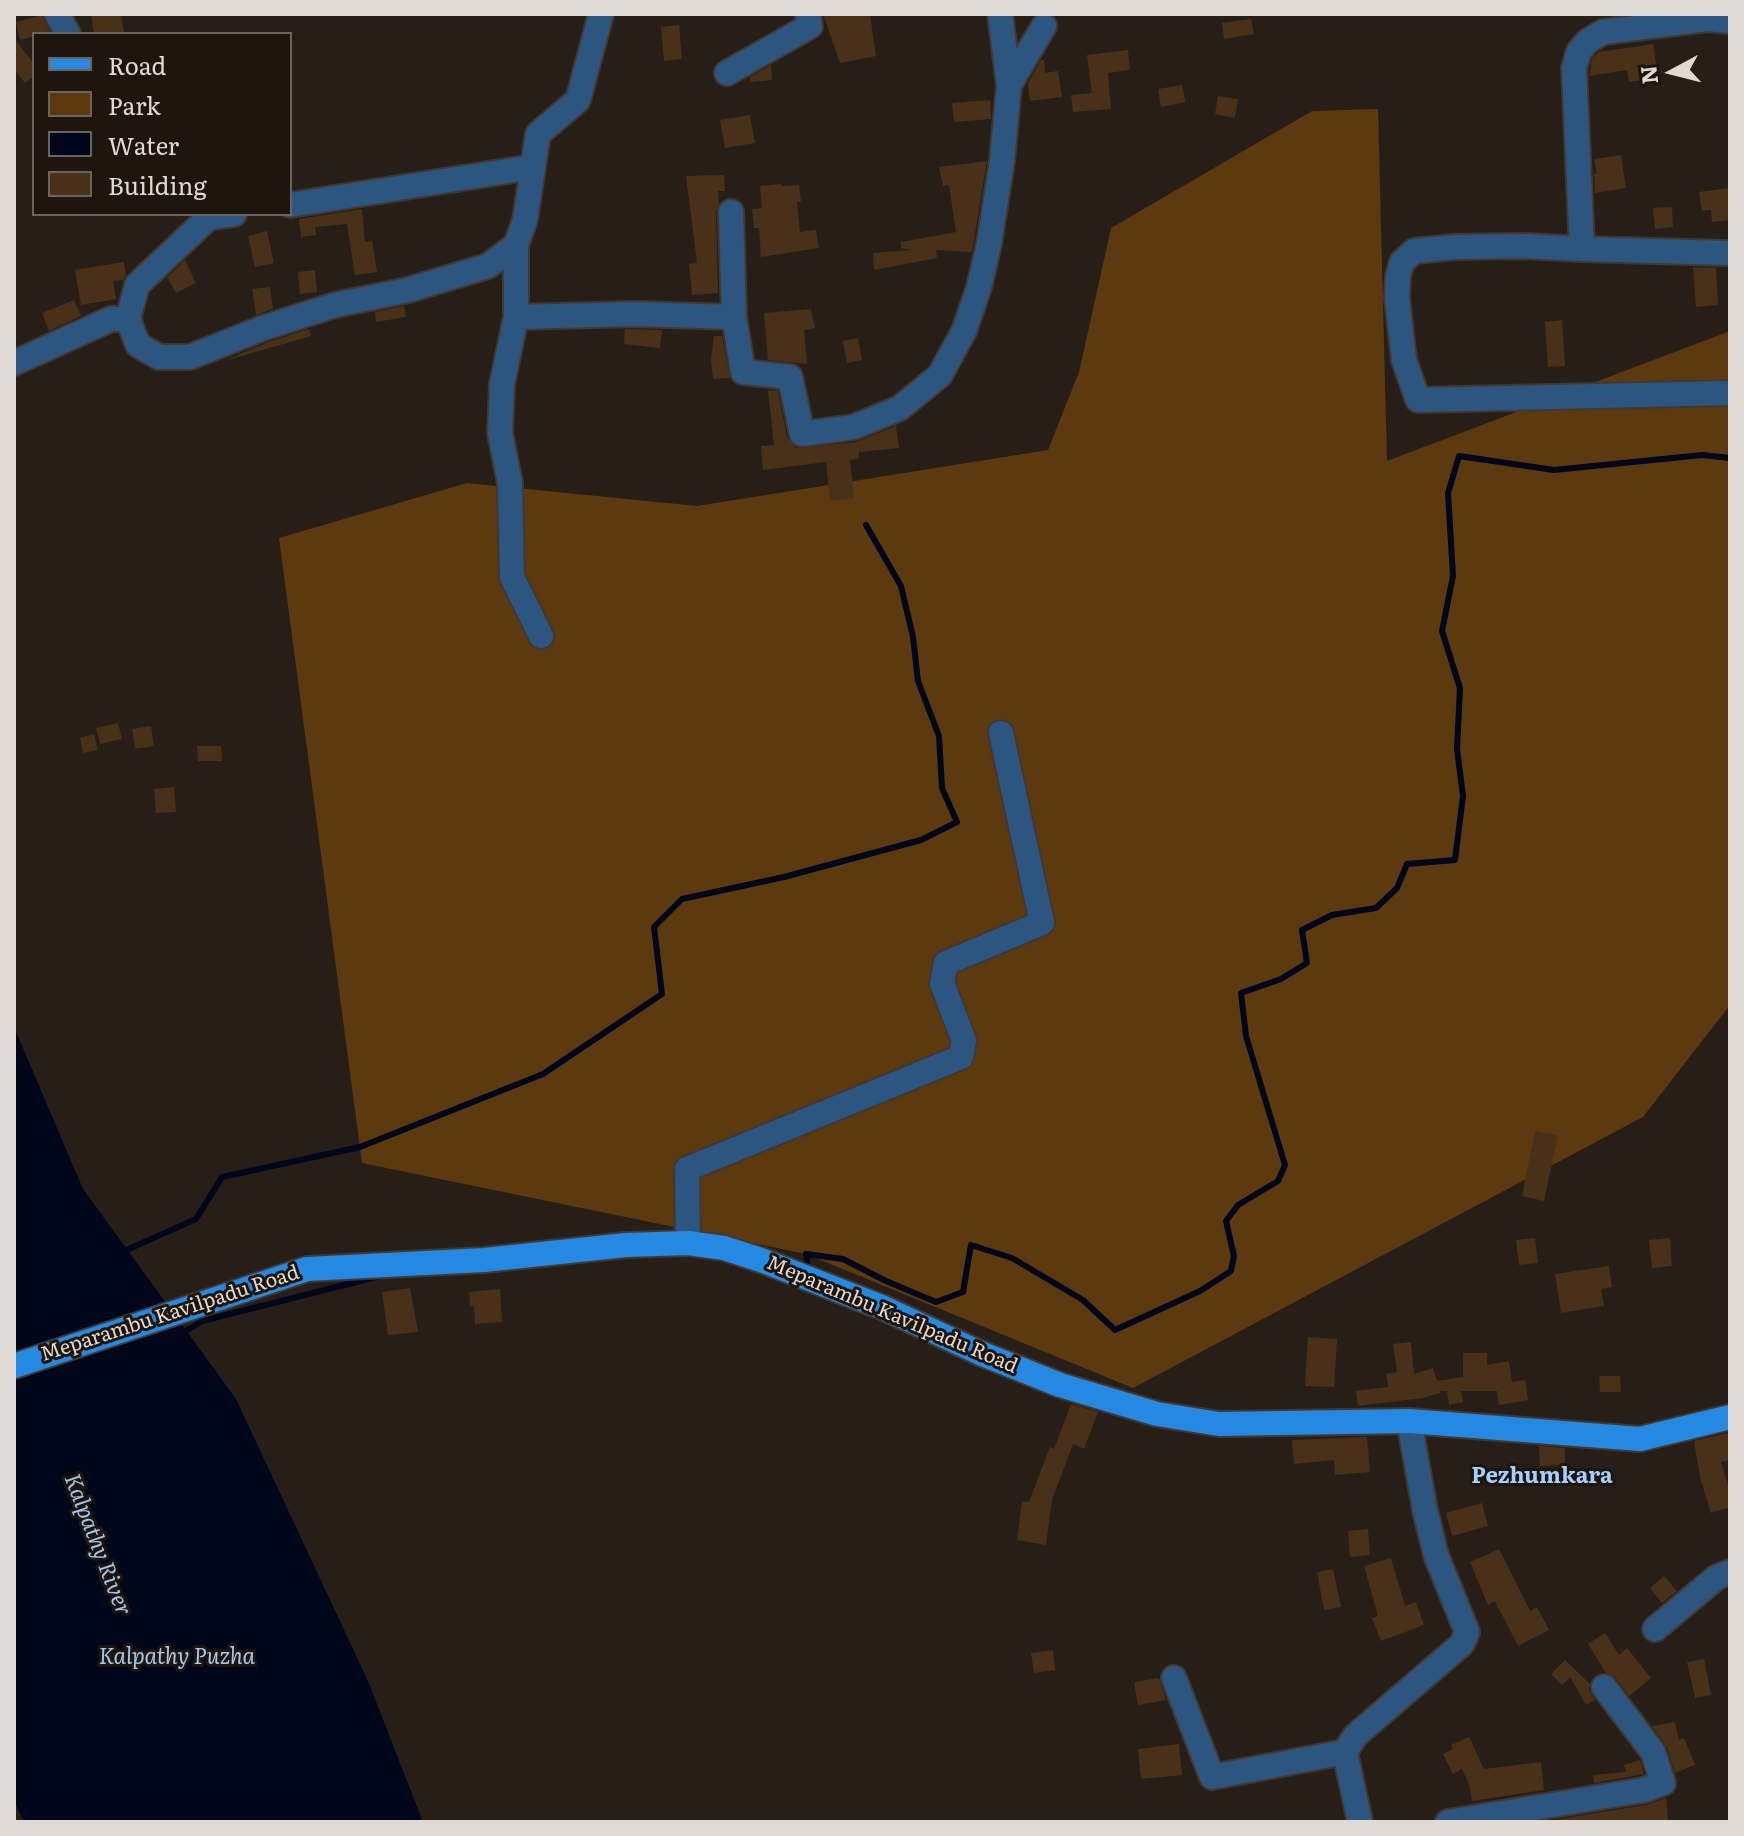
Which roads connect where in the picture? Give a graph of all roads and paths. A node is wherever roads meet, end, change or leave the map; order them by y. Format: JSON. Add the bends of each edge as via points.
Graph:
{"nodes":[{"id":1,"x":57,"y":14,"type":"edge"},
{"id":2,"x":601,"y":14,"type":"edge"},
{"id":3,"x":808,"y":14,"type":"edge"},
{"id":4,"x":1000,"y":14,"type":"edge"},
{"id":5,"x":1730,"y":21,"type":"edge"},
{"id":6,"x":1044,"y":26,"type":"dead end"},
{"id":7,"x":67,"y":32,"type":"edge"},
{"id":8,"x":727,"y":73,"type":"dead end"},
{"id":9,"x":1009,"y":85,"type":"junction"},
{"id":10,"x":533,"y":167,"type":"junction"},
{"id":11,"x":292,"y":205,"type":"edge"},
{"id":12,"x":731,"y":212,"type":"dead end"},
{"id":13,"x":208,"y":216,"type":"edge"},
{"id":14,"x":516,"y":245,"type":"junction"},
{"id":15,"x":1582,"y":249,"type":"junction"},
{"id":16,"x":1727,"y":253,"type":"dead end"},
{"id":17,"x":516,"y":317,"type":"junction"},
{"id":18,"x":734,"y":317,"type":"junction"},
{"id":19,"x":128,"y":319,"type":"junction"},
{"id":20,"x":14,"y":363,"type":"edge"},
{"id":21,"x":1730,"y":393,"type":"edge"},
{"id":22,"x":541,"y":636,"type":"dead end"},
{"id":23,"x":1001,"y":733,"type":"dead end"},
{"id":24,"x":688,"y":1243,"type":"junction"},
{"id":25,"x":14,"y":1366,"type":"edge"},
{"id":26,"x":1730,"y":1417,"type":"edge"},
{"id":27,"x":1409,"y":1421,"type":"junction"},
{"id":28,"x":1730,"y":1572,"type":"edge"},
{"id":29,"x":1655,"y":1629,"type":"dead end"},
{"id":30,"x":1174,"y":1678,"type":"dead end"},
{"id":31,"x":1604,"y":1687,"type":"dead end"},
{"id":32,"x":1345,"y":1752,"type":"junction"},
{"id":33,"x":1360,"y":1822,"type":"edge"},
{"id":34,"x":1448,"y":1822,"type":"edge"}],
"edges":[{"from":1,"to":7,"type":"street"},
{"from":2,"to":10,"type":"street","via":[[578,100],[538,134]]},
{"from":3,"to":8,"type":"street","via":[[810,26]]},
{"from":4,"to":9,"type":"street"},
{"from":5,"to":15,"type":"street","via":[[1603,32],[1579,51],[1574,68]]},
{"from":6,"to":9,"type":"street"},
{"from":9,"to":18,"type":"street","via":[[982,273],[964,331],[940,375],[900,408],[854,427],[802,434],[790,377],[743,372]]},
{"from":10,"to":11,"type":"street"},
{"from":10,"to":14,"type":"street"},
{"from":12,"to":18,"type":"street"},
{"from":13,"to":19,"type":"street","via":[[137,285]]},
{"from":14,"to":17,"type":"street"},
{"from":14,"to":19,"type":"street","via":[[488,266],[335,305],[190,357],[159,357],[138,345]]},
{"from":15,"to":16,"type":"street"},
{"from":15,"to":21,"type":"street","via":[[1455,247],[1414,251],[1402,262],[1397,298],[1404,360],[1418,400]]},
{"from":17,"to":18,"type":"street"},
{"from":17,"to":22,"type":"street","via":[[502,384],[500,433],[510,483],[512,577]]},
{"from":19,"to":20,"type":"street","via":[[111,319]]},
{"from":23,"to":24,"type":"street","via":[[1042,923],[946,963],[942,983],[964,1041],[961,1057],[687,1169]]},
{"from":24,"to":25,"type":"main road","name":"Meparambu Kavilpadu Road","via":[[307,1269]]},
{"from":24,"to":27,"type":"main road","name":"Meparambu Kavilpadu Road","via":[[761,1260],[1060,1385],[1157,1414],[1219,1424]]},
{"from":26,"to":27,"type":"main road","name":"Meparambu Kavilpadu Road","via":[[1640,1439]]},
{"from":27,"to":32,"type":"street","via":[[1436,1555],[1467,1632],[1462,1644],[1355,1736]]},
{"from":28,"to":29,"type":"street"},
{"from":30,"to":32,"type":"street","via":[[1212,1777]]},
{"from":31,"to":34,"type":"street","via":[[1653,1752],[1663,1783]]},
{"from":32,"to":33,"type":"street"}]}
